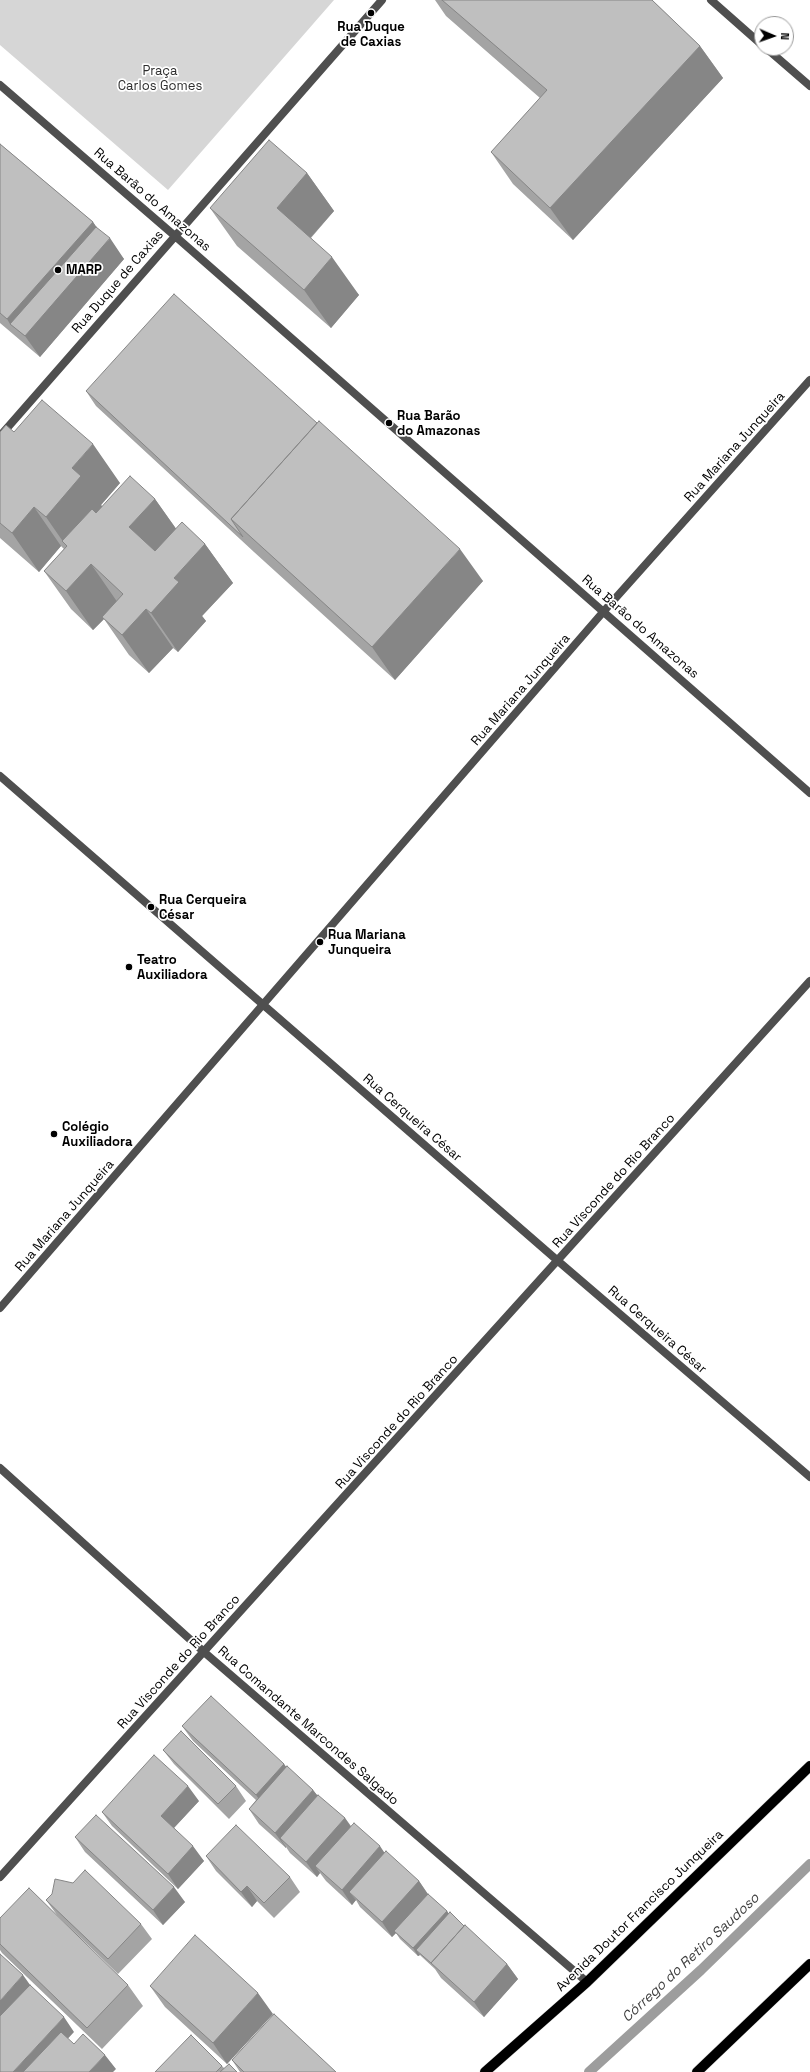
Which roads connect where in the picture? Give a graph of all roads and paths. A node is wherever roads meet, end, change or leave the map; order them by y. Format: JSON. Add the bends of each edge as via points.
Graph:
{"nodes":[{"id":1,"x":382,"y":0,"type":"edge"},
{"id":2,"x":711,"y":0,"type":"edge"},
{"id":3,"x":754,"y":38,"type":"edge"},
{"id":4,"x":775,"y":56,"type":"edge"},
{"id":5,"x":0,"y":85,"type":"edge"},
{"id":6,"x":810,"y":86,"type":"edge"},
{"id":7,"x":175,"y":236,"type":"junction"},
{"id":8,"x":810,"y":380,"type":"edge"},
{"id":9,"x":0,"y":436,"type":"edge"},
{"id":10,"x":604,"y":611,"type":"junction"},
{"id":11,"x":0,"y":776,"type":"edge"},
{"id":12,"x":810,"y":793,"type":"edge"},
{"id":13,"x":810,"y":981,"type":"edge"},
{"id":14,"x":264,"y":1005,"type":"junction"},
{"id":15,"x":558,"y":1261,"type":"junction"},
{"id":16,"x":0,"y":1308,"type":"edge"},
{"id":17,"x":0,"y":1468,"type":"edge"},
{"id":18,"x":810,"y":1477,"type":"edge"},
{"id":19,"x":204,"y":1652,"type":"junction"},
{"id":20,"x":810,"y":1766,"type":"edge"},
{"id":21,"x":0,"y":1877,"type":"edge"},
{"id":22,"x":810,"y":1964,"type":"edge"},
{"id":23,"x":587,"y":1982,"type":"junction"},
{"id":24,"x":485,"y":2072,"type":"edge"},
{"id":25,"x":697,"y":2072,"type":"edge"}],
"edges":[{"from":1,"to":7,"type":"street","name":"Rua Duque de Caxias"},
{"from":2,"to":3,"type":"street"},
{"from":4,"to":6,"type":"street"},
{"from":5,"to":7,"type":"street","name":"Rua Barão do Amazonas"},
{"from":7,"to":9,"type":"street","name":"Rua Duque de Caxias"},
{"from":7,"to":10,"type":"street","name":"Rua Barão do Amazonas"},
{"from":8,"to":10,"type":"street","name":"Rua Mariana Junqueira"},
{"from":10,"to":12,"type":"street","name":"Rua Barão do Amazonas"},
{"from":10,"to":14,"type":"street","name":"Rua Mariana Junqueira"},
{"from":11,"to":14,"type":"street","name":"Rua Cerqueira César"},
{"from":13,"to":15,"type":"street","name":"Rua Visconde do Rio Branco"},
{"from":14,"to":15,"type":"street","name":"Rua Cerqueira César"},
{"from":14,"to":16,"type":"street","name":"Rua Mariana Junqueira"},
{"from":15,"to":18,"type":"street","name":"Rua Cerqueira César"},
{"from":15,"to":19,"type":"street","name":"Rua Visconde do Rio Branco"},
{"from":17,"to":19,"type":"street","name":"Rua Comandante Marcondes Salgado"},
{"from":19,"to":21,"type":"street","name":"Rua Visconde do Rio Branco"},
{"from":19,"to":23,"type":"street","name":"Rua Comandante Marcondes Salgado"},
{"from":20,"to":23,"type":"main road","name":"Avenida Doutor Francisco Junqueira"},
{"from":22,"to":25,"type":"main road"},
{"from":23,"to":24,"type":"main road","name":"Avenida Doutor Francisco Junqueira"}]}
